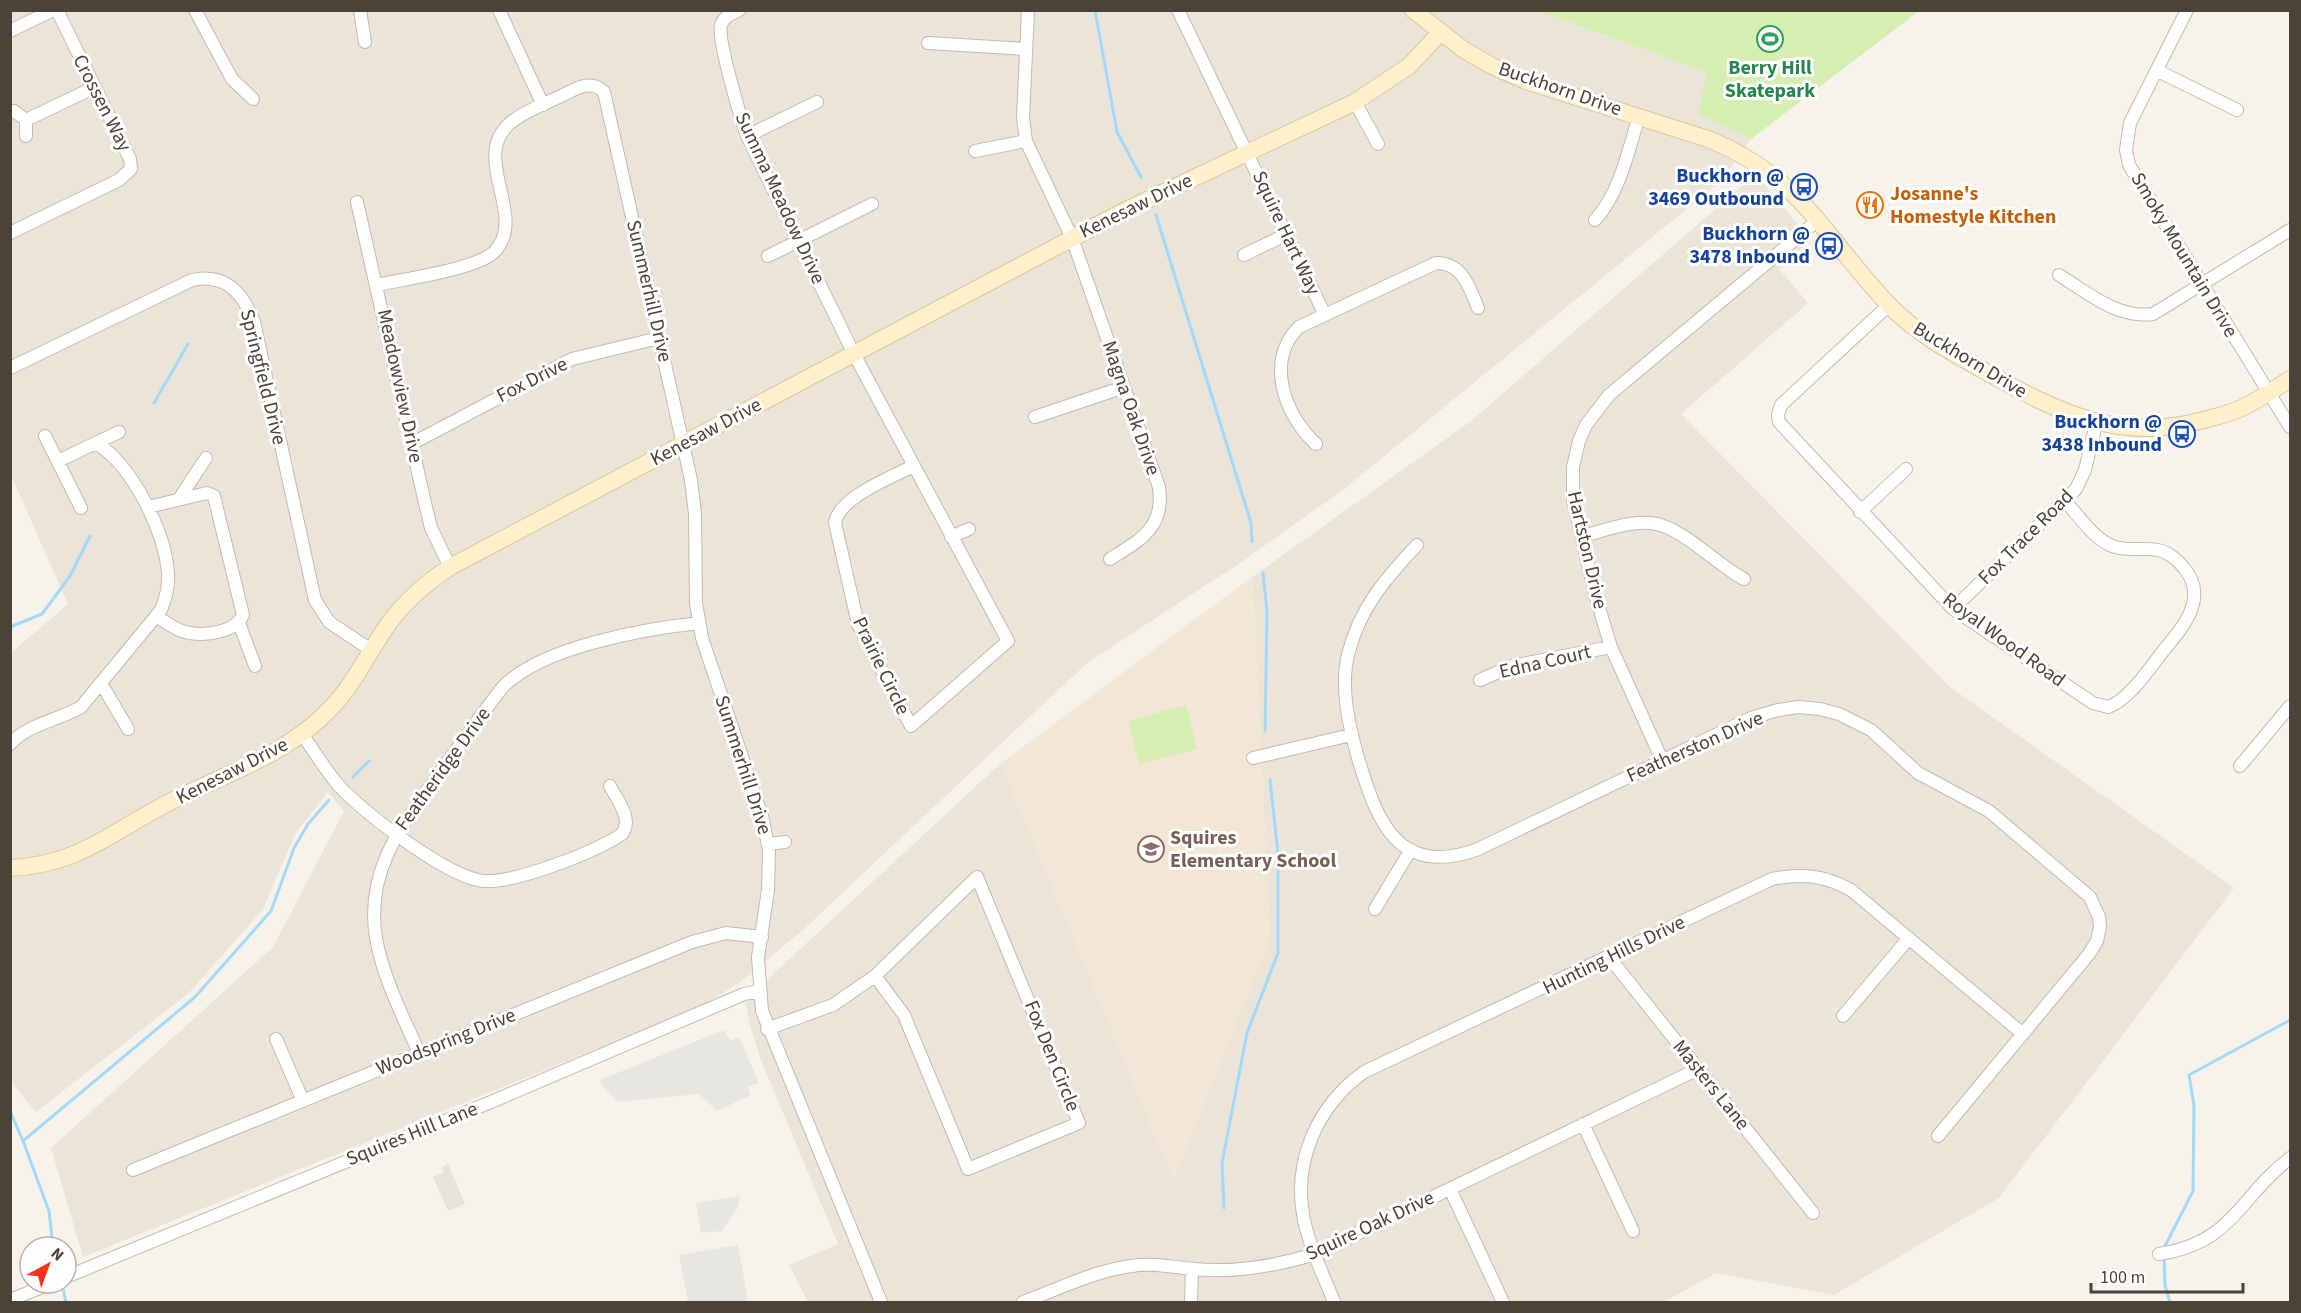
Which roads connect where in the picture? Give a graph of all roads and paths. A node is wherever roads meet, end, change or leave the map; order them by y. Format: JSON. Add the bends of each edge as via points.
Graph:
{"nodes":[{"id":1,"x":55,"y":10,"type":"edge"},
{"id":2,"x":195,"y":10,"type":"edge"},
{"id":3,"x":360,"y":10,"type":"edge"},
{"id":4,"x":499,"y":10,"type":"edge"},
{"id":5,"x":739,"y":10,"type":"edge"},
{"id":6,"x":1028,"y":10,"type":"edge"},
{"id":7,"x":1178,"y":10,"type":"edge"},
{"id":8,"x":1413,"y":10,"type":"edge"},
{"id":9,"x":2187,"y":10,"type":"edge"},
{"id":10,"x":10,"y":31,"type":"edge"},
{"id":11,"x":1440,"y":33,"type":"junction"},
{"id":12,"x":365,"y":42,"type":"dead end"},
{"id":13,"x":927,"y":43,"type":"dead end"},
{"id":14,"x":1026,"y":49,"type":"junction"},
{"id":15,"x":2158,"y":71,"type":"junction"},
{"id":16,"x":93,"y":88,"type":"junction"},
{"id":17,"x":253,"y":99,"type":"dead end"},
{"id":18,"x":817,"y":102,"type":"dead end"},
{"id":19,"x":1355,"y":102,"type":"junction"},
{"id":20,"x":543,"y":105,"type":"junction"},
{"id":21,"x":2237,"y":110,"type":"dead end"},
{"id":22,"x":14,"y":111,"type":"dead end"},
{"id":23,"x":1639,"y":116,"type":"junction"},
{"id":24,"x":26,"y":120,"type":"junction"},
{"id":25,"x":26,"y":136,"type":"dead end"},
{"id":26,"x":747,"y":136,"type":"junction"},
{"id":27,"x":1026,"y":141,"type":"junction"},
{"id":28,"x":1378,"y":144,"type":"dead end"},
{"id":29,"x":975,"y":151,"type":"dead end"},
{"id":30,"x":1248,"y":152,"type":"junction"},
{"id":31,"x":357,"y":202,"type":"dead end"},
{"id":32,"x":872,"y":204,"type":"dead end"},
{"id":33,"x":1595,"y":220,"type":"dead end"},
{"id":34,"x":1818,"y":220,"type":"junction"},
{"id":35,"x":2290,"y":230,"type":"edge"},
{"id":36,"x":10,"y":233,"type":"edge"},
{"id":37,"x":1286,"y":235,"type":"junction"},
{"id":38,"x":1072,"y":238,"type":"junction"},
{"id":39,"x":799,"y":241,"type":"junction"},
{"id":40,"x":1244,"y":255,"type":"dead end"},
{"id":41,"x":768,"y":256,"type":"dead end"},
{"id":42,"x":2059,"y":275,"type":"dead end"},
{"id":43,"x":377,"y":285,"type":"junction"},
{"id":44,"x":2202,"y":286,"type":"junction"},
{"id":45,"x":1889,"y":305,"type":"junction"},
{"id":46,"x":1478,"y":308,"type":"dead end"},
{"id":47,"x":1324,"y":313,"type":"junction"},
{"id":48,"x":659,"y":338,"type":"junction"},
{"id":49,"x":854,"y":354,"type":"junction"},
{"id":50,"x":10,"y":368,"type":"edge"},
{"id":51,"x":2290,"y":379,"type":"edge"},
{"id":52,"x":1124,"y":387,"type":"junction"},
{"id":53,"x":2269,"y":392,"type":"junction"},
{"id":54,"x":1035,"y":417,"type":"dead end"},
{"id":55,"x":2096,"y":424,"type":"junction"},
{"id":56,"x":2290,"y":427,"type":"edge"},
{"id":57,"x":119,"y":432,"type":"dead end"},
{"id":58,"x":45,"y":436,"type":"dead end"},
{"id":59,"x":413,"y":443,"type":"junction"},
{"id":60,"x":97,"y":444,"type":"junction"},
{"id":61,"x":1316,"y":444,"type":"dead end"},
{"id":62,"x":684,"y":445,"type":"junction"},
{"id":63,"x":206,"y":458,"type":"dead end"},
{"id":64,"x":58,"y":461,"type":"junction"},
{"id":65,"x":913,"y":466,"type":"junction"},
{"id":66,"x":1906,"y":469,"type":"dead end"},
{"id":67,"x":178,"y":500,"type":"junction"},
{"id":68,"x":2066,"y":502,"type":"junction"},
{"id":69,"x":148,"y":507,"type":"junction"},
{"id":70,"x":81,"y":508,"type":"dead end"},
{"id":71,"x":1860,"y":512,"type":"junction"},
{"id":72,"x":969,"y":529,"type":"dead end"},
{"id":73,"x":1582,"y":536,"type":"junction"},
{"id":74,"x":951,"y":537,"type":"junction"},
{"id":75,"x":1418,"y":546,"type":"dead end"},
{"id":76,"x":1110,"y":559,"type":"dead end"},
{"id":77,"x":450,"y":567,"type":"junction"},
{"id":78,"x":1744,"y":579,"type":"dead end"},
{"id":79,"x":1953,"y":609,"type":"junction"},
{"id":80,"x":156,"y":616,"type":"junction"},
{"id":81,"x":239,"y":622,"type":"junction"},
{"id":82,"x":699,"y":623,"type":"junction"},
{"id":83,"x":1611,"y":647,"type":"junction"},
{"id":84,"x":371,"y":650,"type":"junction"},
{"id":85,"x":255,"y":666,"type":"dead end"},
{"id":86,"x":1480,"y":680,"type":"dead end"},
{"id":87,"x":101,"y":683,"type":"junction"},
{"id":88,"x":2290,"y":706,"type":"edge"},
{"id":89,"x":128,"y":729,"type":"dead end"},
{"id":90,"x":303,"y":735,"type":"junction"},
{"id":91,"x":1351,"y":735,"type":"junction"},
{"id":92,"x":10,"y":744,"type":"edge"},
{"id":93,"x":1253,"y":758,"type":"dead end"},
{"id":94,"x":1662,"y":760,"type":"junction"},
{"id":95,"x":2240,"y":766,"type":"dead end"},
{"id":96,"x":610,"y":786,"type":"dead end"},
{"id":97,"x":397,"y":832,"type":"junction"},
{"id":98,"x":785,"y":842,"type":"dead end"},
{"id":99,"x":768,"y":844,"type":"junction"},
{"id":100,"x":1410,"y":851,"type":"junction"},
{"id":101,"x":10,"y":868,"type":"edge"},
{"id":102,"x":1376,"y":909,"type":"dead end"},
{"id":103,"x":762,"y":937,"type":"junction"},
{"id":104,"x":1909,"y":938,"type":"junction"},
{"id":105,"x":1609,"y":957,"type":"junction"},
{"id":106,"x":875,"y":976,"type":"junction"},
{"id":107,"x":759,"y":991,"type":"junction"},
{"id":108,"x":1843,"y":1016,"type":"dead end"},
{"id":109,"x":768,"y":1029,"type":"junction"},
{"id":110,"x":2023,"y":1034,"type":"junction"},
{"id":111,"x":276,"y":1039,"type":"dead end"},
{"id":112,"x":419,"y":1053,"type":"junction"},
{"id":113,"x":1698,"y":1069,"type":"junction"},
{"id":114,"x":303,"y":1101,"type":"junction"},
{"id":115,"x":1583,"y":1125,"type":"junction"},
{"id":116,"x":1938,"y":1136,"type":"dead end"},
{"id":117,"x":2290,"y":1158,"type":"edge"},
{"id":118,"x":133,"y":1170,"type":"dead end"},
{"id":119,"x":1450,"y":1189,"type":"junction"},
{"id":120,"x":1813,"y":1212,"type":"dead end"},
{"id":121,"x":1633,"y":1231,"type":"dead end"},
{"id":122,"x":2165,"y":1253,"type":"dead end"},
{"id":123,"x":1315,"y":1254,"type":"junction"},
{"id":124,"x":1192,"y":1269,"type":"junction"},
{"id":125,"x":78,"y":1272,"type":"edge"},
{"id":126,"x":1042,"y":1299,"type":"edge"},
{"id":127,"x":881,"y":1302,"type":"edge"},
{"id":128,"x":1023,"y":1302,"type":"edge"},
{"id":129,"x":1191,"y":1302,"type":"edge"},
{"id":130,"x":1334,"y":1302,"type":"edge"},
{"id":131,"x":1503,"y":1302,"type":"edge"}],
"edges":[{"from":1,"to":10,"type":"street"},
{"from":1,"to":16,"type":"street","name":"Crossen Way"},
{"from":2,"to":17,"type":"street","via":[[232,79]]},
{"from":3,"to":12,"type":"street"},
{"from":4,"to":20,"type":"street"},
{"from":5,"to":26,"type":"street","name":"Summa Meadow Drive","via":[[725,18],[720,29]]},
{"from":6,"to":14,"type":"street"},
{"from":7,"to":30,"type":"street","name":"Squire Hart Way"},
{"from":8,"to":11,"type":"street","name":"Buckhorn Drive"},
{"from":9,"to":15,"type":"street","name":"Smoky Mountain Drive"},
{"from":11,"to":19,"type":"street","name":"Kenesaw Drive","via":[[1401,72]]},
{"from":11,"to":23,"type":"street","name":"Buckhorn Drive","via":[[1492,66],[1526,81]]},
{"from":13,"to":14,"type":"street"},
{"from":14,"to":27,"type":"street"},
{"from":15,"to":21,"type":"street"},
{"from":15,"to":44,"type":"street","name":"Smoky Mountain Drive","via":[[2130,123],[2126,150],[2129,165]]},
{"from":16,"to":24,"type":"street"},
{"from":16,"to":36,"type":"street","name":"Crossen Way","via":[[130,159],[131,169],[119,180]]},
{"from":18,"to":26,"type":"street"},
{"from":19,"to":28,"type":"street"},
{"from":19,"to":30,"type":"street","name":"Kenesaw Drive"},
{"from":20,"to":43,"type":"street","name":"Summerhill Drive","via":[[514,120],[496,142],[496,173],[506,224],[496,250],[477,262]]},
{"from":20,"to":48,"type":"street","name":"Summerhill Drive","via":[[582,86],[597,87],[606,95]]},
{"from":22,"to":24,"type":"street"},
{"from":23,"to":33,"type":"street","via":[[1614,191]]},
{"from":23,"to":34,"type":"street","name":"Buckhorn Drive","via":[[1743,154],[1773,173]]},
{"from":24,"to":25,"type":"street"},
{"from":26,"to":39,"type":"street","name":"Summa Meadow Drive"},
{"from":27,"to":29,"type":"street"},
{"from":27,"to":38,"type":"street","name":"Magna Oak Drive"},
{"from":30,"to":37,"type":"street","name":"Squire Hart Way"},
{"from":30,"to":38,"type":"street","name":"Kenesaw Drive"},
{"from":31,"to":43,"type":"street","name":"Meadowview Drive"},
{"from":32,"to":39,"type":"street"},
{"from":34,"to":45,"type":"street","name":"Buckhorn Drive"},
{"from":34,"to":73,"type":"street","name":"Hartston Drive","via":[[1626,381],[1597,410],[1579,441],[1573,467],[1574,500]]},
{"from":35,"to":44,"type":"street"},
{"from":37,"to":40,"type":"street"},
{"from":37,"to":47,"type":"street","name":"Squire Hart Way"},
{"from":38,"to":49,"type":"street","name":"Kenesaw Drive"},
{"from":38,"to":52,"type":"street","name":"Magna Oak Drive"},
{"from":39,"to":41,"type":"street"},
{"from":39,"to":49,"type":"street","name":"Summa Meadow Drive"},
{"from":42,"to":44,"type":"street","via":[[2132,315],[2153,314]]},
{"from":43,"to":59,"type":"street","name":"Meadowview Drive"},
{"from":44,"to":53,"type":"street","name":"Smoky Mountain Drive"},
{"from":45,"to":55,"type":"street","name":"Buckhorn Drive","via":[[1925,336],[1956,355],[2052,408]]},
{"from":45,"to":71,"type":"street","name":"Royal Wood Road","via":[[1779,409],[1778,418],[1784,430]]},
{"from":46,"to":47,"type":"street","via":[[1460,271],[1436,263]]},
{"from":47,"to":61,"type":"street","via":[[1290,335],[1280,357],[1289,405]]},
{"from":48,"to":59,"type":"street","name":"Fox Drive","via":[[572,359]]},
{"from":48,"to":62,"type":"street","name":"Summerhill Drive"},
{"from":49,"to":62,"type":"street","name":"Kenesaw Drive"},
{"from":49,"to":65,"type":"street","name":"Prairie Circle"},
{"from":50,"to":84,"type":"street","name":"Springfield Drive","via":[[192,280],[218,279],[237,291],[254,322],[315,600],[329,622]]},
{"from":51,"to":53,"type":"street","name":"Buckhorn Drive"},
{"from":52,"to":54,"type":"street"},
{"from":52,"to":76,"type":"street","name":"Magna Oak Drive","via":[[1161,501],[1153,526]]},
{"from":53,"to":55,"type":"street","name":"Buckhorn Drive","via":[[2225,415],[2182,426]]},
{"from":53,"to":56,"type":"street","name":"Smoky Mountain Drive"},
{"from":55,"to":68,"type":"street","name":"Fox Trace Road","via":[[2085,470]]},
{"from":57,"to":60,"type":"street"},
{"from":58,"to":64,"type":"street"},
{"from":59,"to":77,"type":"street","name":"Meadowview Drive","via":[[431,528]]},
{"from":60,"to":64,"type":"street"},
{"from":60,"to":69,"type":"street","via":[[112,453],[131,476]]},
{"from":62,"to":77,"type":"street","name":"Kenesaw Drive"},
{"from":62,"to":82,"type":"street","name":"Summerhill Drive","via":[[694,497]]},
{"from":63,"to":67,"type":"street"},
{"from":64,"to":70,"type":"street"},
{"from":65,"to":74,"type":"street","name":"Prairie Circle"},
{"from":65,"to":74,"type":"street","name":"Prairie Circle","via":[[848,501],[836,514],[835,523],[858,624],[911,726],[1008,642]]},
{"from":66,"to":71,"type":"street"},
{"from":67,"to":69,"type":"street"},
{"from":67,"to":81,"type":"street","via":[[207,493],[217,501],[243,615]]},
{"from":68,"to":79,"type":"street","name":"Fox Trace Road"},
{"from":68,"to":79,"type":"street","name":"Royal Wood Road","via":[[2110,545],[2159,550],[2181,564],[2193,584],[2189,619],[2121,701],[2108,707],[2093,703]]},
{"from":69,"to":80,"type":"street","via":[[168,574],[167,593]]},
{"from":71,"to":79,"type":"street","name":"Royal Wood Road"},
{"from":72,"to":74,"type":"street"},
{"from":73,"to":78,"type":"street","via":[[1634,523],[1663,525]]},
{"from":73,"to":83,"type":"street","name":"Hartston Drive"},
{"from":75,"to":91,"type":"street","name":"Featherston Drive","via":[[1383,582],[1360,616],[1347,658],[1346,700]]},
{"from":77,"to":84,"type":"street","name":"Kenesaw Drive","via":[[405,605]]},
{"from":80,"to":81,"type":"street","via":[[182,631],[208,633]]},
{"from":80,"to":87,"type":"street"},
{"from":81,"to":85,"type":"street"},
{"from":82,"to":97,"type":"street","name":"Featheridge Drive","via":[[631,633],[541,662],[514,676]]},
{"from":82,"to":99,"type":"street","name":"Summerhill Drive"},
{"from":83,"to":86,"type":"street","name":"Edna Court","via":[[1512,666]]},
{"from":83,"to":94,"type":"street","name":"Hartston Drive"},
{"from":84,"to":90,"type":"street","name":"Kenesaw Drive","via":[[332,708]]},
{"from":87,"to":89,"type":"street"},
{"from":87,"to":92,"type":"street","via":[[81,707]]},
{"from":88,"to":95,"type":"street"},
{"from":90,"to":97,"type":"street","via":[[339,786]]},
{"from":90,"to":101,"type":"street","name":"Kenesaw Drive","via":[[252,765],[171,801],[93,848],[48,863]]},
{"from":91,"to":93,"type":"street"},
{"from":91,"to":100,"type":"street","name":"Featherston Drive","via":[[1375,811],[1392,837]]},
{"from":94,"to":100,"type":"street","name":"Featherston Drive","via":[[1468,853],[1443,858]]},
{"from":94,"to":110,"type":"street","name":"Featherston Drive","via":[[1751,718],[1778,710],[1820,709],[1864,726],[1918,773],[1989,811],[2084,890],[2099,917],[2097,941],[2089,954]]},
{"from":96,"to":97,"type":"street","via":[[626,816],[622,834],[517,877],[468,878],[449,870]]},
{"from":97,"to":112,"type":"street","name":"Featheridge Drive","via":[[378,880],[375,927],[380,956]]},
{"from":98,"to":99,"type":"street","name":"Summerhill Drive"},
{"from":99,"to":103,"type":"street","name":"Summerhill Drive"},
{"from":100,"to":102,"type":"street"},
{"from":103,"to":107,"type":"street","name":"Summerhill Drive"},
{"from":103,"to":112,"type":"street","name":"Woodspring Drive","via":[[726,933],[692,942]]},
{"from":104,"to":105,"type":"street","name":"Hunting Hills Drive","via":[[1838,883],[1792,875],[1772,879]]},
{"from":104,"to":108,"type":"street"},
{"from":104,"to":110,"type":"street","name":"Hunting Hills Drive"},
{"from":105,"to":113,"type":"street","name":"Masters Lane"},
{"from":105,"to":123,"type":"street","name":"Hunting Hills Drive","via":[[1364,1072],[1335,1096],[1315,1128],[1302,1171],[1301,1203]]},
{"from":106,"to":106,"type":"street","name":"Fox Den Circle","via":[[977,877],[1079,1123],[969,1169],[904,1014]]},
{"from":106,"to":109,"type":"street","name":"Fox Den Circle","via":[[833,1005]]},
{"from":107,"to":109,"type":"street","name":"Summerhill Drive"},
{"from":107,"to":125,"type":"street","name":"Squires Hill Lane"},
{"from":109,"to":127,"type":"street","name":"Summerhill Drive"},
{"from":110,"to":116,"type":"street","name":"Featherston Drive"},
{"from":111,"to":114,"type":"street"},
{"from":112,"to":114,"type":"street","name":"Woodspring Drive"},
{"from":113,"to":115,"type":"street","name":"Squire Oak Drive"},
{"from":113,"to":120,"type":"street","name":"Masters Lane"},
{"from":114,"to":118,"type":"street","name":"Woodspring Drive"},
{"from":115,"to":119,"type":"street","name":"Squire Oak Drive"},
{"from":115,"to":121,"type":"street"},
{"from":117,"to":122,"type":"street","via":[[2224,1227],[2199,1244]]},
{"from":119,"to":123,"type":"street","name":"Squire Oak Drive"},
{"from":119,"to":131,"type":"street"},
{"from":123,"to":124,"type":"street","name":"Squire Oak Drive","via":[[1256,1268]]},
{"from":123,"to":130,"type":"street","name":"Hunting Hills Drive"},
{"from":124,"to":126,"type":"street","name":"Squire Oak Drive","via":[[1160,1264],[1118,1268],[1070,1281]]},
{"from":124,"to":129,"type":"street"},
{"from":126,"to":128,"type":"street","name":"Squire Oak Drive"}]}
